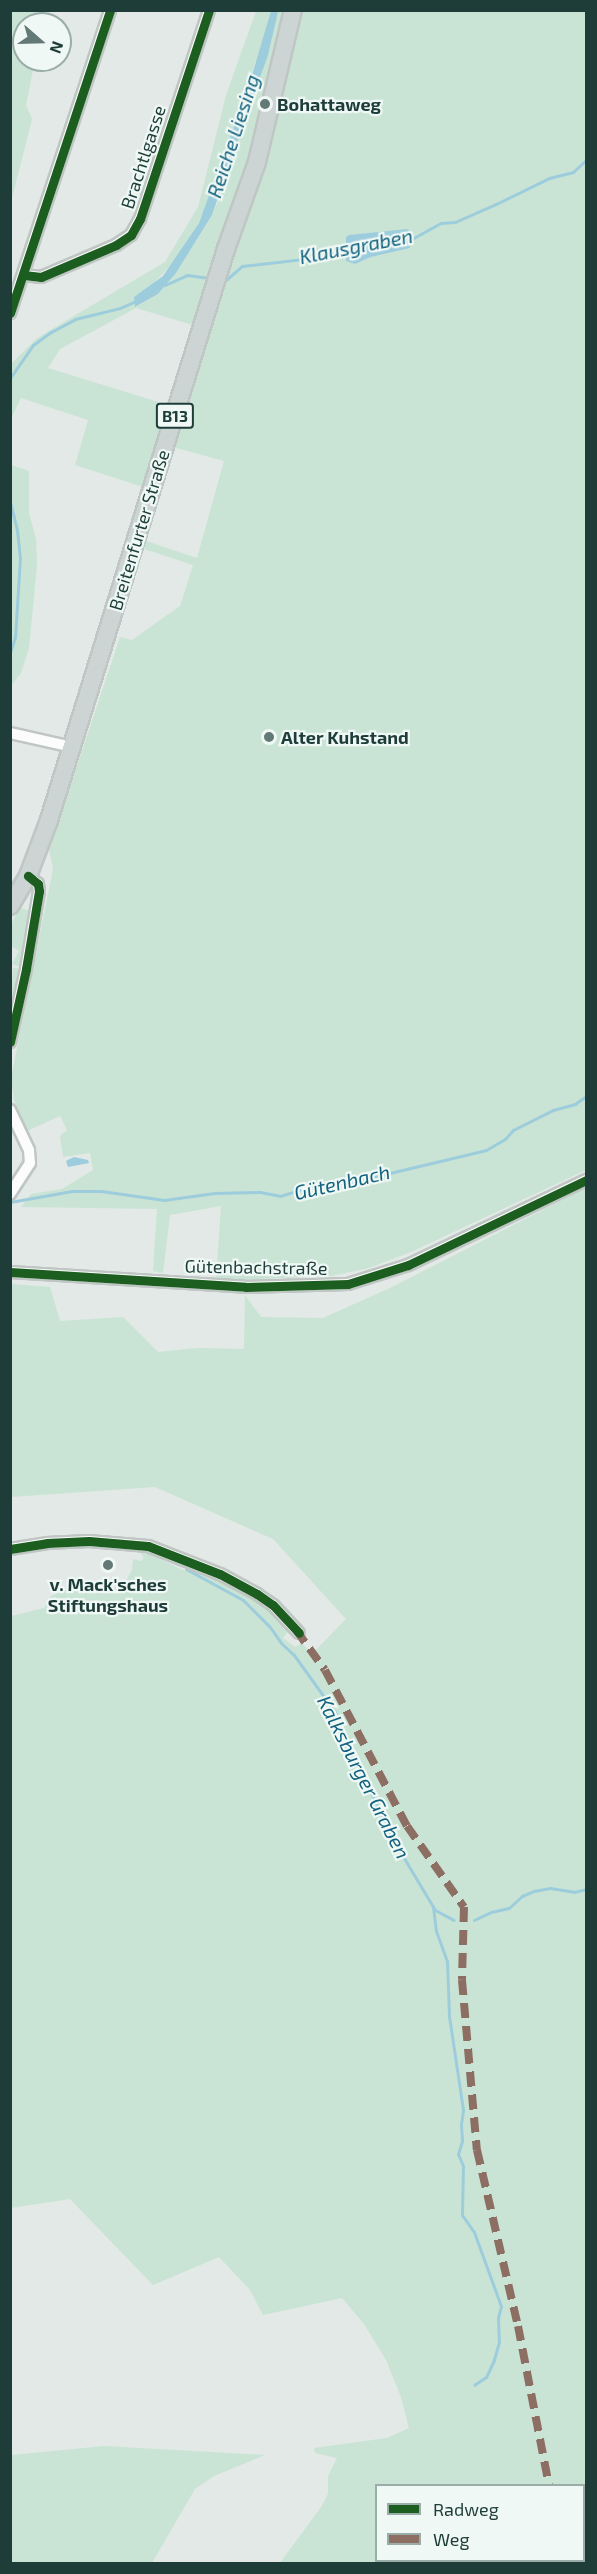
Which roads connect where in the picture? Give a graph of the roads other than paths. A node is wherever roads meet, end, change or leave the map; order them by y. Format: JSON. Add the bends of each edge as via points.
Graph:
{"nodes":[{"id":1,"x":110,"y":10,"type":"edge"},
{"id":2,"x":209,"y":10,"type":"edge"},
{"id":3,"x":293,"y":10,"type":"edge"},
{"id":4,"x":24,"y":275,"type":"junction"},
{"id":5,"x":10,"y":313,"type":"edge"},
{"id":6,"x":10,"y":733,"type":"edge"},
{"id":7,"x":72,"y":747,"type":"junction"},
{"id":8,"x":28,"y":876,"type":"junction"},
{"id":9,"x":10,"y":906,"type":"edge"},
{"id":10,"x":10,"y":1041,"type":"edge"},
{"id":11,"x":10,"y":1110,"type":"edge"},
{"id":12,"x":586,"y":1180,"type":"edge"},
{"id":13,"x":10,"y":1194,"type":"edge"},
{"id":14,"x":10,"y":1272,"type":"edge"},
{"id":15,"x":10,"y":1549,"type":"edge"},
{"id":16,"x":299,"y":1633,"type":"dead end"}],
"edges":[{"from":1,"to":4,"type":"street"},
{"from":2,"to":4,"type":"street","name":"Brachtlgasse","via":[[140,219],[131,235],[41,277]]},
{"from":3,"to":7,"type":"main road","name":"Breitenfurter Straße","number":"B13","via":[[257,162],[226,249]]},
{"from":4,"to":5,"type":"street"},
{"from":6,"to":7,"type":"street"},
{"from":7,"to":8,"type":"main road","name":"Breitenfurter Straße","number":"B13"},
{"from":8,"to":9,"type":"main road","name":"Breitenfurter Straße","number":"B13"},
{"from":8,"to":10,"type":"street","via":[[38,884],[39,891]]},
{"from":11,"to":13,"type":"street","via":[[29,1150],[30,1162]]},
{"from":12,"to":14,"type":"street","name":"Gütenbachstraße","via":[[408,1265],[348,1284],[246,1287]]},
{"from":15,"to":16,"type":"street","via":[[89,1541],[148,1546],[220,1574],[257,1594]]}]}
